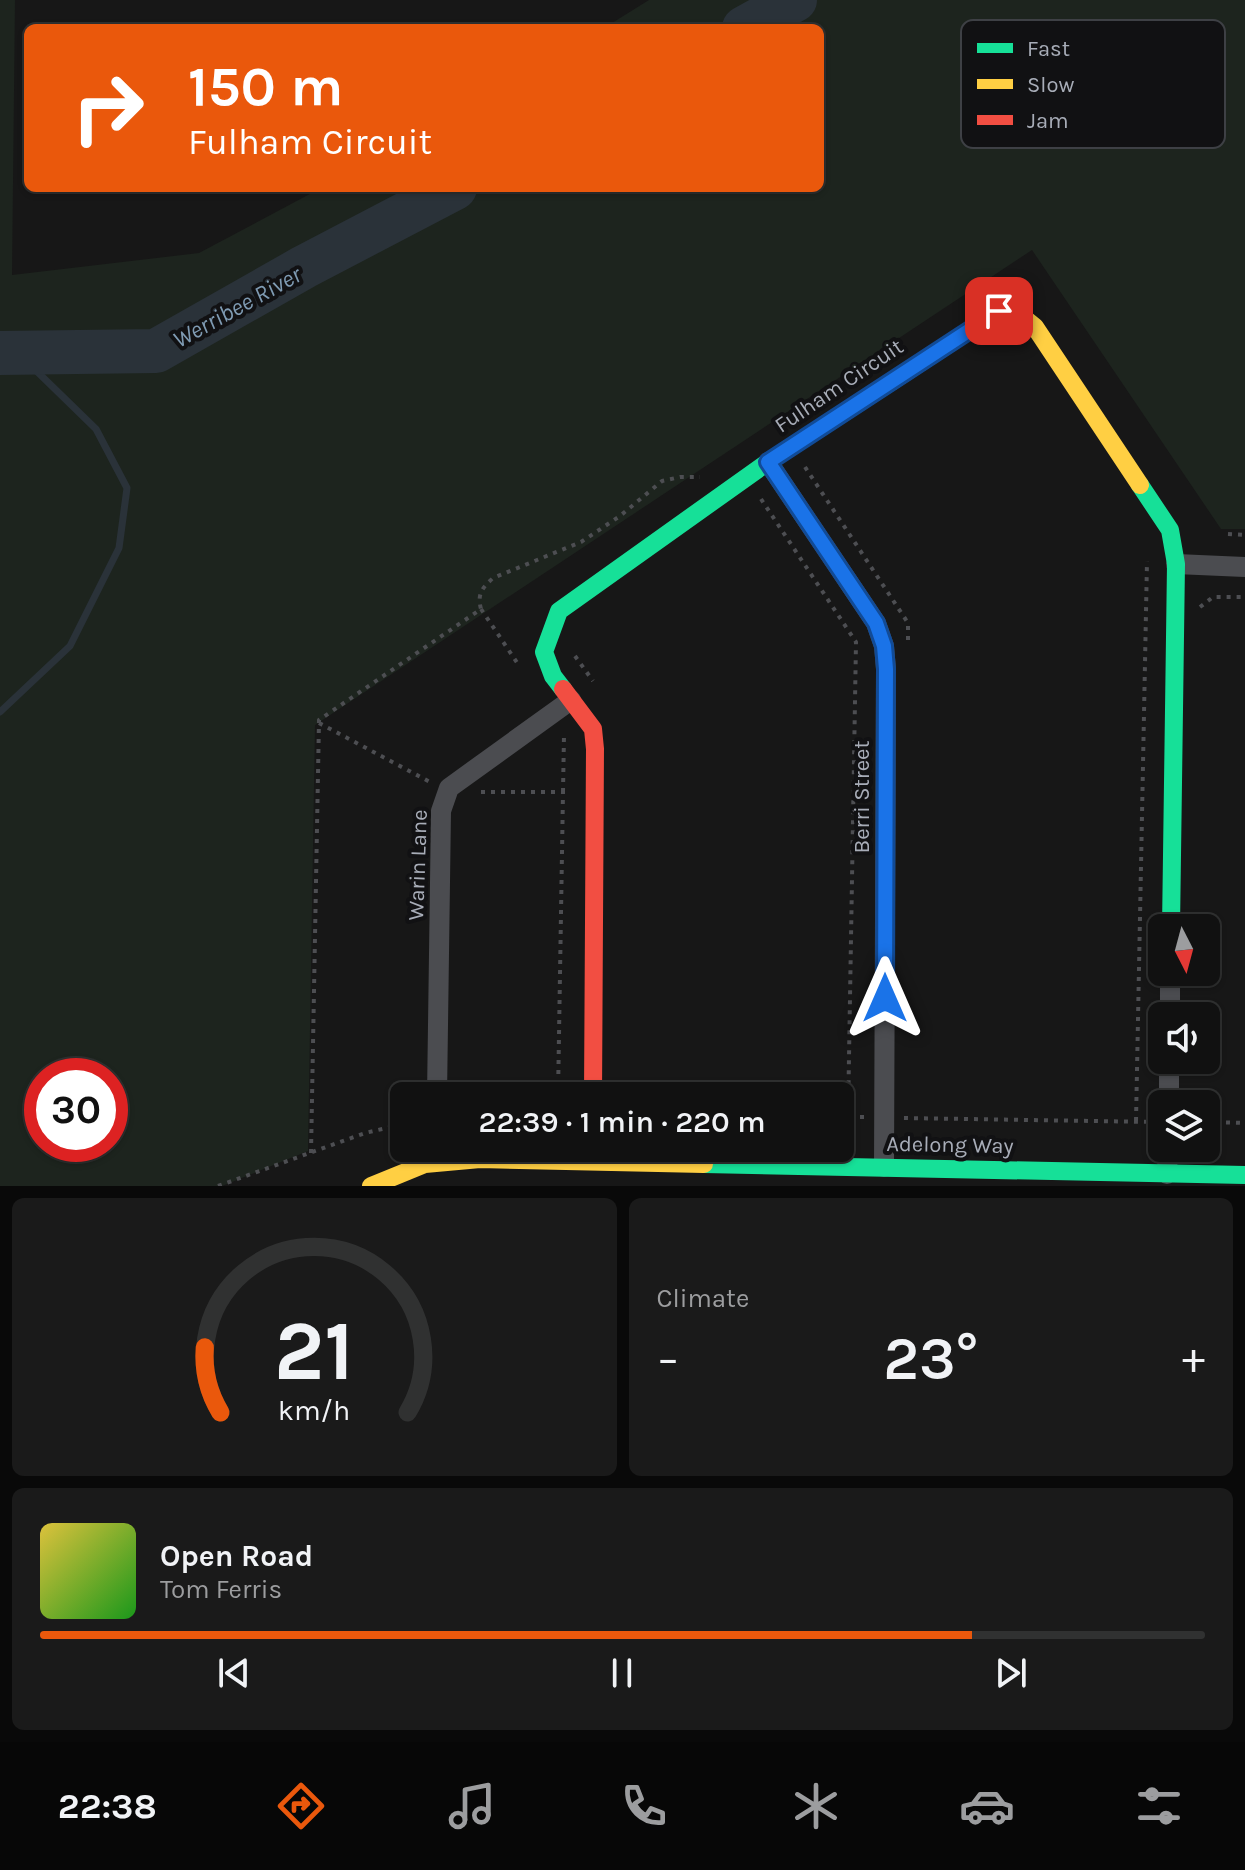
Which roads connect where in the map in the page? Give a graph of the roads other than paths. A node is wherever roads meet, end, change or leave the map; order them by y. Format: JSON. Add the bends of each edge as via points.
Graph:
{"nodes":[{"id":1,"x":768,"y":462,"type":"junction"},
{"id":2,"x":1176,"y":564,"type":"junction"},
{"id":3,"x":1245,"y":567,"type":"edge"},
{"id":4,"x":571,"y":700,"type":"junction"},
{"id":5,"x":1171,"y":914,"type":"edge"},
{"id":6,"x":437,"y":1082,"type":"edge"},
{"id":7,"x":593,"y":1082,"type":"edge"},
{"id":8,"x":428,"y":1162,"type":"edge"},
{"id":9,"x":762,"y":1162,"type":"edge"},
{"id":10,"x":1167,"y":1162,"type":"edge"},
{"id":11,"x":884,"y":1167,"type":"junction"},
{"id":12,"x":1167,"y":1174,"type":"junction"},
{"id":13,"x":1245,"y":1175,"type":"edge"},
{"id":14,"x":371,"y":1186,"type":"edge"}],
"edges":[{"from":1,"to":2,"type":"street","name":"Fulham Circuit","via":[[987,317],[1013,309],[1035,327],[1170,530]]},
{"from":1,"to":4,"type":"street","name":"Fulham Circuit","via":[[559,611],[544,652]]},
{"from":1,"to":11,"type":"street","name":"Berri Street","via":[[876,623],[884,646]]},
{"from":2,"to":3,"type":"street"},
{"from":2,"to":5,"type":"street","name":"Fulham Circuit"},
{"from":4,"to":6,"type":"street","name":"Warin Lane","via":[[449,788],[441,811]]},
{"from":4,"to":7,"type":"street","name":"Fulham Circuit","via":[[593,729],[595,749]]},
{"from":8,"to":14,"type":"street","name":"Adelong Way"},
{"from":9,"to":11,"type":"street","name":"Adelong Way"},
{"from":10,"to":12,"type":"street"},
{"from":11,"to":12,"type":"street","name":"Adelong Way"},
{"from":12,"to":13,"type":"street","name":"Adelong Way"}]}
